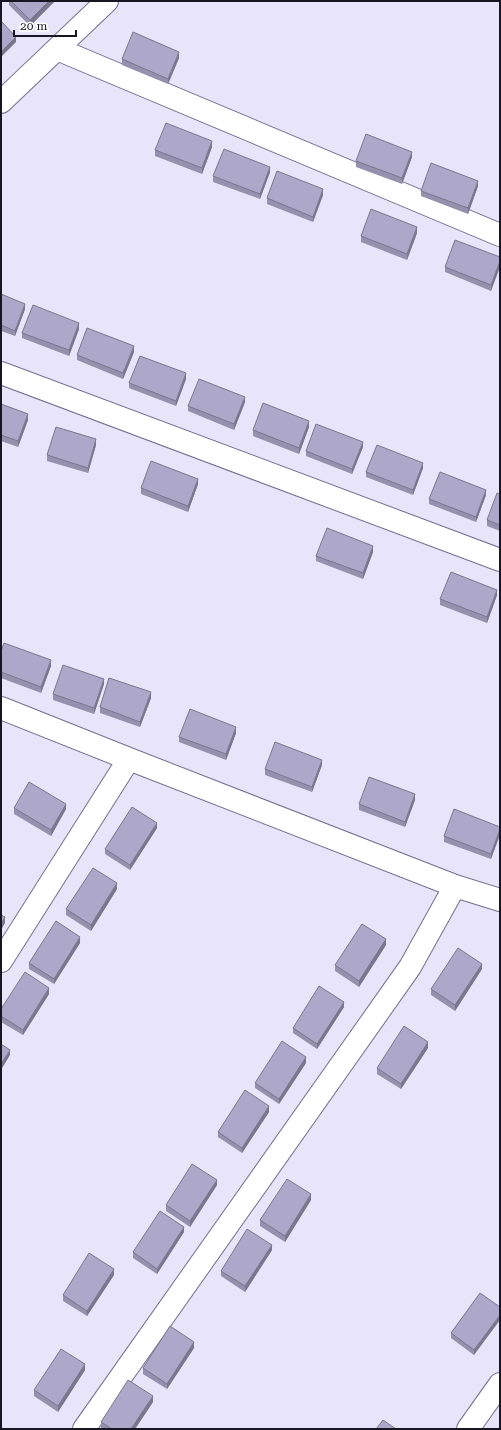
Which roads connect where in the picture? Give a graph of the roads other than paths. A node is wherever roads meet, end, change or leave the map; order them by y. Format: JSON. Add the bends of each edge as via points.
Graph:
{"nodes":[{"id":1,"x":107,"y":1,"type":"edge"},
{"id":2,"x":57,"y":49,"type":"junction"},
{"id":3,"x":1,"y":102,"type":"edge"},
{"id":4,"x":500,"y":235,"type":"edge"},
{"id":5,"x":1,"y":373,"type":"edge"},
{"id":6,"x":500,"y":560,"type":"edge"},
{"id":7,"x":1,"y":708,"type":"edge"},
{"id":8,"x":129,"y":759,"type":"junction"},
{"id":9,"x":455,"y":886,"type":"junction"},
{"id":10,"x":500,"y":900,"type":"edge"},
{"id":11,"x":1,"y":961,"type":"edge"},
{"id":12,"x":500,"y":1384,"type":"edge"},
{"id":13,"x":84,"y":1429,"type":"edge"},
{"id":14,"x":468,"y":1429,"type":"edge"}],
"edges":[{"from":1,"to":2,"type":"street"},
{"from":2,"to":3,"type":"street"},
{"from":2,"to":4,"type":"street"},
{"from":5,"to":6,"type":"street"},
{"from":7,"to":8,"type":"street"},
{"from":8,"to":9,"type":"street"},
{"from":8,"to":11,"type":"street"},
{"from":9,"to":10,"type":"street"},
{"from":9,"to":13,"type":"street","via":[[410,967]]},
{"from":12,"to":14,"type":"street"}]}
